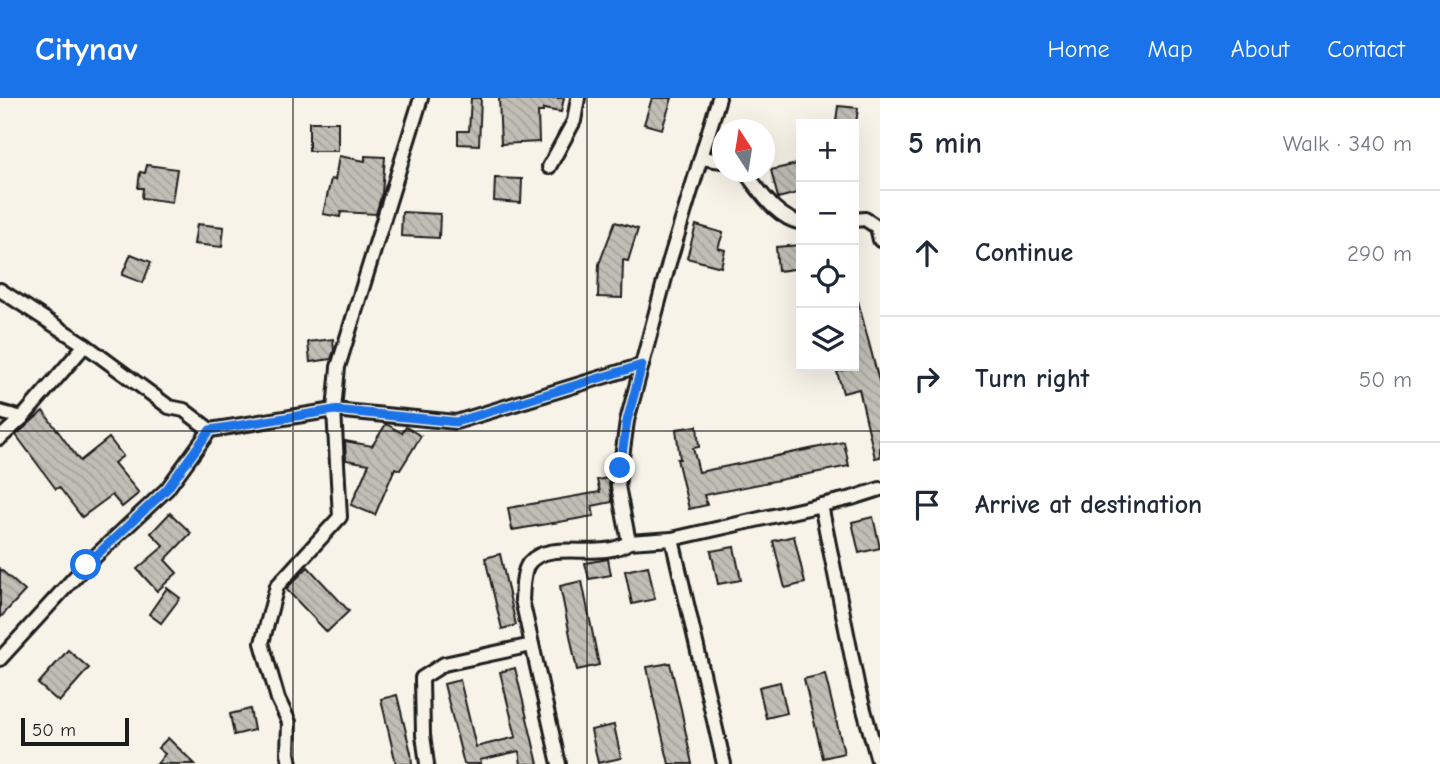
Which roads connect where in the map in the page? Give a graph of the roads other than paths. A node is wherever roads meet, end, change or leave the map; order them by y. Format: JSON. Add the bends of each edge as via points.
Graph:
{"nodes":[{"id":1,"x":421,"y":98,"type":"edge"},
{"id":2,"x":578,"y":98,"type":"edge"},
{"id":3,"x":719,"y":98,"type":"edge"},
{"id":4,"x":701,"y":158,"type":"junction"},
{"id":5,"x":712,"y":160,"type":"edge"},
{"id":6,"x":549,"y":167,"type":"dead end"},
{"id":7,"x":754,"y":182,"type":"edge"},
{"id":8,"x":859,"y":220,"type":"edge"},
{"id":9,"x":796,"y":222,"type":"edge"},
{"id":10,"x":880,"y":240,"type":"edge"},
{"id":11,"x":0,"y":290,"type":"edge"},
{"id":12,"x":85,"y":345,"type":"junction"},
{"id":13,"x":642,"y":365,"type":"junction"},
{"id":14,"x":334,"y":410,"type":"junction"},
{"id":15,"x":0,"y":412,"type":"edge"},
{"id":16,"x":22,"y":418,"type":"junction"},
{"id":17,"x":210,"y":430,"type":"junction"},
{"id":18,"x":0,"y":438,"type":"edge"},
{"id":19,"x":880,"y":489,"type":"edge"},
{"id":20,"x":821,"y":505,"type":"junction"},
{"id":21,"x":672,"y":539,"type":"junction"},
{"id":22,"x":629,"y":542,"type":"junction"},
{"id":23,"x":532,"y":645,"type":"junction"},
{"id":24,"x":0,"y":659,"type":"edge"},
{"id":25,"x":290,"y":764,"type":"edge"},
{"id":26,"x":427,"y":764,"type":"edge"},
{"id":27,"x":559,"y":764,"type":"edge"},
{"id":28,"x":724,"y":764,"type":"edge"},
{"id":29,"x":879,"y":764,"type":"edge"}],
"edges":[{"from":1,"to":14,"type":"street","via":[[338,366]]},
{"from":2,"to":6,"type":"street","via":[[574,121]]},
{"from":3,"to":4,"type":"street"},
{"from":4,"to":5,"type":"street"},
{"from":4,"to":13,"type":"street"},
{"from":7,"to":9,"type":"street","via":[[771,205]]},
{"from":8,"to":10,"type":"street","via":[[877,227]]},
{"from":11,"to":12,"type":"street"},
{"from":12,"to":16,"type":"street"},
{"from":12,"to":17,"type":"street","via":[[169,407],[184,410]]},
{"from":13,"to":14,"type":"street","via":[[456,422]]},
{"from":13,"to":22,"type":"street","via":[[627,421],[618,486]]},
{"from":14,"to":17,"type":"street"},
{"from":14,"to":25,"type":"street","via":[[340,517],[277,586],[262,643],[289,723]]},
{"from":15,"to":16,"type":"street"},
{"from":16,"to":18,"type":"street"},
{"from":17,"to":24,"type":"street","via":[[167,489],[86,565]]},
{"from":19,"to":20,"type":"street"},
{"from":20,"to":21,"type":"street"},
{"from":20,"to":29,"type":"street","via":[[858,688]]},
{"from":21,"to":22,"type":"street"},
{"from":21,"to":28,"type":"street"},
{"from":22,"to":23,"type":"street","via":[[608,551],[543,554],[529,563],[522,600]]},
{"from":23,"to":26,"type":"street","via":[[444,664],[422,678]]},
{"from":23,"to":27,"type":"street"}]}
